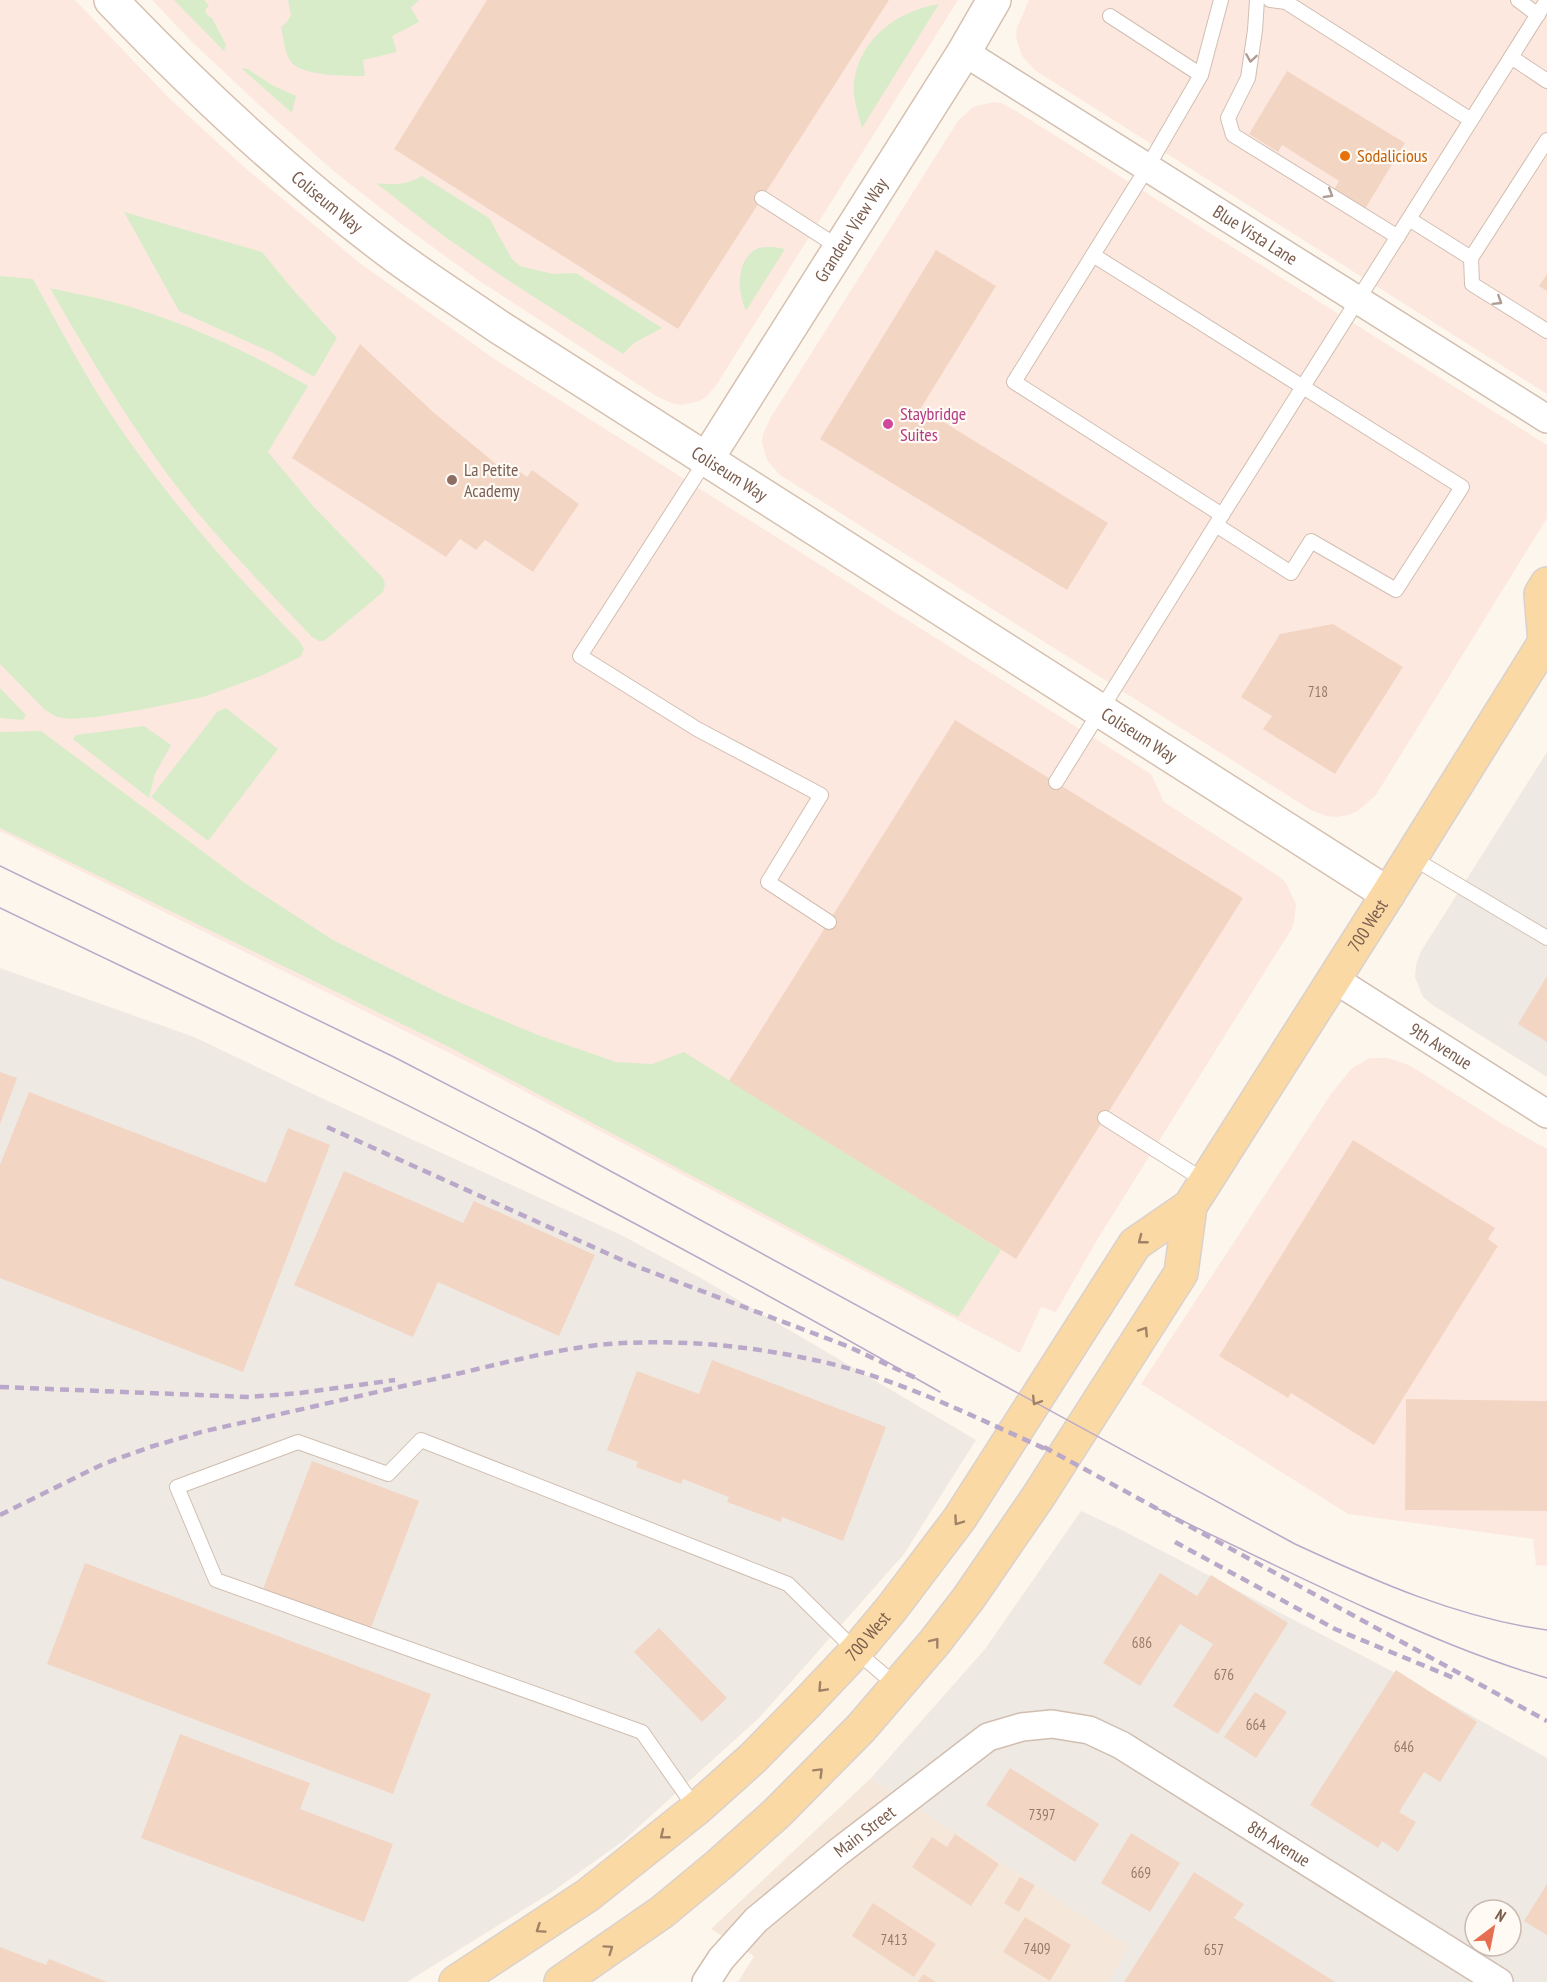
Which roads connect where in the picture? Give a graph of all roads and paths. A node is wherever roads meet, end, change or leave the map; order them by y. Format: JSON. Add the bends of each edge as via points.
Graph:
{"nodes":[{"id":1,"x":111,"y":0,"type":"edge"},
{"id":2,"x":994,"y":0,"type":"edge"},
{"id":3,"x":1221,"y":0,"type":"edge"},
{"id":4,"x":1257,"y":0,"type":"edge"},
{"id":5,"x":1270,"y":0,"type":"edge"},
{"id":6,"x":1518,"y":0,"type":"edge"},
{"id":7,"x":1547,"y":0,"type":"edge"},
{"id":8,"x":1538,"y":15,"type":"junction"},
{"id":9,"x":1110,"y":16,"type":"dead end"},
{"id":10,"x":964,"y":52,"type":"junction"},
{"id":11,"x":1511,"y":57,"type":"junction"},
{"id":12,"x":1202,"y":75,"type":"junction"},
{"id":13,"x":1547,"y":81,"type":"edge"},
{"id":14,"x":1471,"y":120,"type":"junction"},
{"id":15,"x":1547,"y":140,"type":"edge"},
{"id":16,"x":1147,"y":168,"type":"junction"},
{"id":17,"x":762,"y":198,"type":"dead end"},
{"id":18,"x":1409,"y":219,"type":"junction"},
{"id":19,"x":1398,"y":237,"type":"junction"},
{"id":20,"x":840,"y":248,"type":"junction"},
{"id":21,"x":1093,"y":255,"type":"junction"},
{"id":22,"x":1471,"y":258,"type":"junction"},
{"id":23,"x":1358,"y":300,"type":"junction"},
{"id":24,"x":1547,"y":331,"type":"edge"},
{"id":25,"x":1303,"y":387,"type":"junction"},
{"id":26,"x":1547,"y":419,"type":"edge"},
{"id":27,"x":706,"y":460,"type":"junction"},
{"id":28,"x":1219,"y":520,"type":"junction"},
{"id":29,"x":1547,"y":584,"type":"edge"},
{"id":30,"x":1546,"y":642,"type":"edge"},
{"id":31,"x":1101,"y":711,"type":"junction"},
{"id":32,"x":1056,"y":782,"type":"dead end"},
{"id":33,"x":1411,"y":857,"type":"junction"},
{"id":34,"x":1388,"y":894,"type":"junction"},
{"id":35,"x":829,"y":922,"type":"dead end"},
{"id":36,"x":1547,"y":938,"type":"edge"},
{"id":37,"x":1334,"y":979,"type":"junction"},
{"id":38,"x":1547,"y":1114,"type":"edge"},
{"id":39,"x":1105,"y":1118,"type":"dead end"},
{"id":40,"x":1197,"y":1193,"type":"junction"},
{"id":41,"x":856,"y":1651,"type":"junction"},
{"id":42,"x":898,"y":1687,"type":"junction"},
{"id":43,"x":1052,"y":1724,"type":"joint"},
{"id":44,"x":696,"y":1809,"type":"junction"},
{"id":45,"x":456,"y":1982,"type":"edge"},
{"id":46,"x":561,"y":1982,"type":"edge"},
{"id":47,"x":706,"y":1982,"type":"edge"},
{"id":48,"x":1499,"y":1982,"type":"edge"}],
"edges":[{"from":1,"to":27,"type":"street","name":"Coliseum Way","via":[[199,90],[395,256]]},
{"from":2,"to":10,"type":"street","name":"Grandeur View Way"},
{"from":3,"to":12,"type":"lane"},
{"from":4,"to":19,"type":"lane","one_way":true,"via":[[1248,78],[1228,118],[1233,135]]},
{"from":5,"to":14,"type":"lane","via":[[1286,2]]},
{"from":6,"to":8,"type":"lane"},
{"from":7,"to":8,"type":"lane"},
{"from":8,"to":11,"type":"lane"},
{"from":9,"to":12,"type":"lane"},
{"from":10,"to":16,"type":"street","name":"Blue Vista Lane"},
{"from":10,"to":20,"type":"street","name":"Grandeur View Way"},
{"from":11,"to":13,"type":"lane"},
{"from":11,"to":14,"type":"lane"},
{"from":12,"to":16,"type":"lane"},
{"from":14,"to":18,"type":"lane"},
{"from":15,"to":22,"type":"lane"},
{"from":16,"to":21,"type":"lane"},
{"from":16,"to":23,"type":"street","name":"Blue Vista Lane"},
{"from":17,"to":20,"type":"lane"},
{"from":18,"to":19,"type":"lane"},
{"from":18,"to":22,"type":"lane"},
{"from":19,"to":23,"type":"lane"},
{"from":20,"to":27,"type":"street","name":"Grandeur View Way"},
{"from":21,"to":25,"type":"lane"},
{"from":21,"to":28,"type":"lane","via":[[1014,382]]},
{"from":22,"to":24,"type":"lane","one_way":true,"via":[[1472,284]]},
{"from":23,"to":25,"type":"lane"},
{"from":23,"to":26,"type":"street","name":"Blue Vista Lane"},
{"from":25,"to":28,"type":"lane"},
{"from":25,"to":28,"type":"lane","via":[[1462,487],[1396,590],[1311,541],[1291,573]]},
{"from":27,"to":31,"type":"street","name":"Coliseum Way"},
{"from":27,"to":35,"type":"lane","via":[[580,656],[697,729],[821,795],[768,882]]},
{"from":28,"to":31,"type":"lane"},
{"from":29,"to":30,"type":"main road","name":"700 West","via":[[1540,594]]},
{"from":30,"to":33,"type":"main road","name":"700 West"},
{"from":31,"to":32,"type":"lane"},
{"from":31,"to":34,"type":"street","name":"Coliseum Way"},
{"from":33,"to":34,"type":"main road","name":"700 West"},
{"from":33,"to":36,"type":"lane"},
{"from":34,"to":37,"type":"main road","name":"700 West"},
{"from":37,"to":38,"type":"street","name":"9th Avenue"},
{"from":37,"to":40,"type":"main road","name":"700 West"},
{"from":39,"to":40,"type":"lane"},
{"from":40,"to":41,"type":"main road","name":"700 West","one_way":true,"via":[[1135,1244],[960,1518]]},
{"from":42,"to":40,"type":"main road","name":"700 West","one_way":true,"via":[[1002,1551],[1181,1273]]},
{"from":41,"to":42,"type":"lane"},
{"from":41,"to":44,"type":"main road","name":"700 West","one_way":true,"via":[[753,1758]]},
{"from":41,"to":44,"type":"lane","via":[[788,1584],[421,1440],[388,1474],[298,1442],[177,1487],[216,1580],[642,1732]]},
{"from":46,"to":42,"type":"main road","name":"700 West","one_way":true,"via":[[662,1912],[720,1864],[823,1768]]},
{"from":43,"to":47,"type":"street","name":"Main Street","via":[[1022,1727],[988,1737],[756,1920]]},
{"from":43,"to":48,"type":"street","name":"8th Avenue","via":[[1089,1730],[1121,1745]]},
{"from":44,"to":45,"type":"main road","name":"700 West","one_way":true,"via":[[588,1896]]}]}
